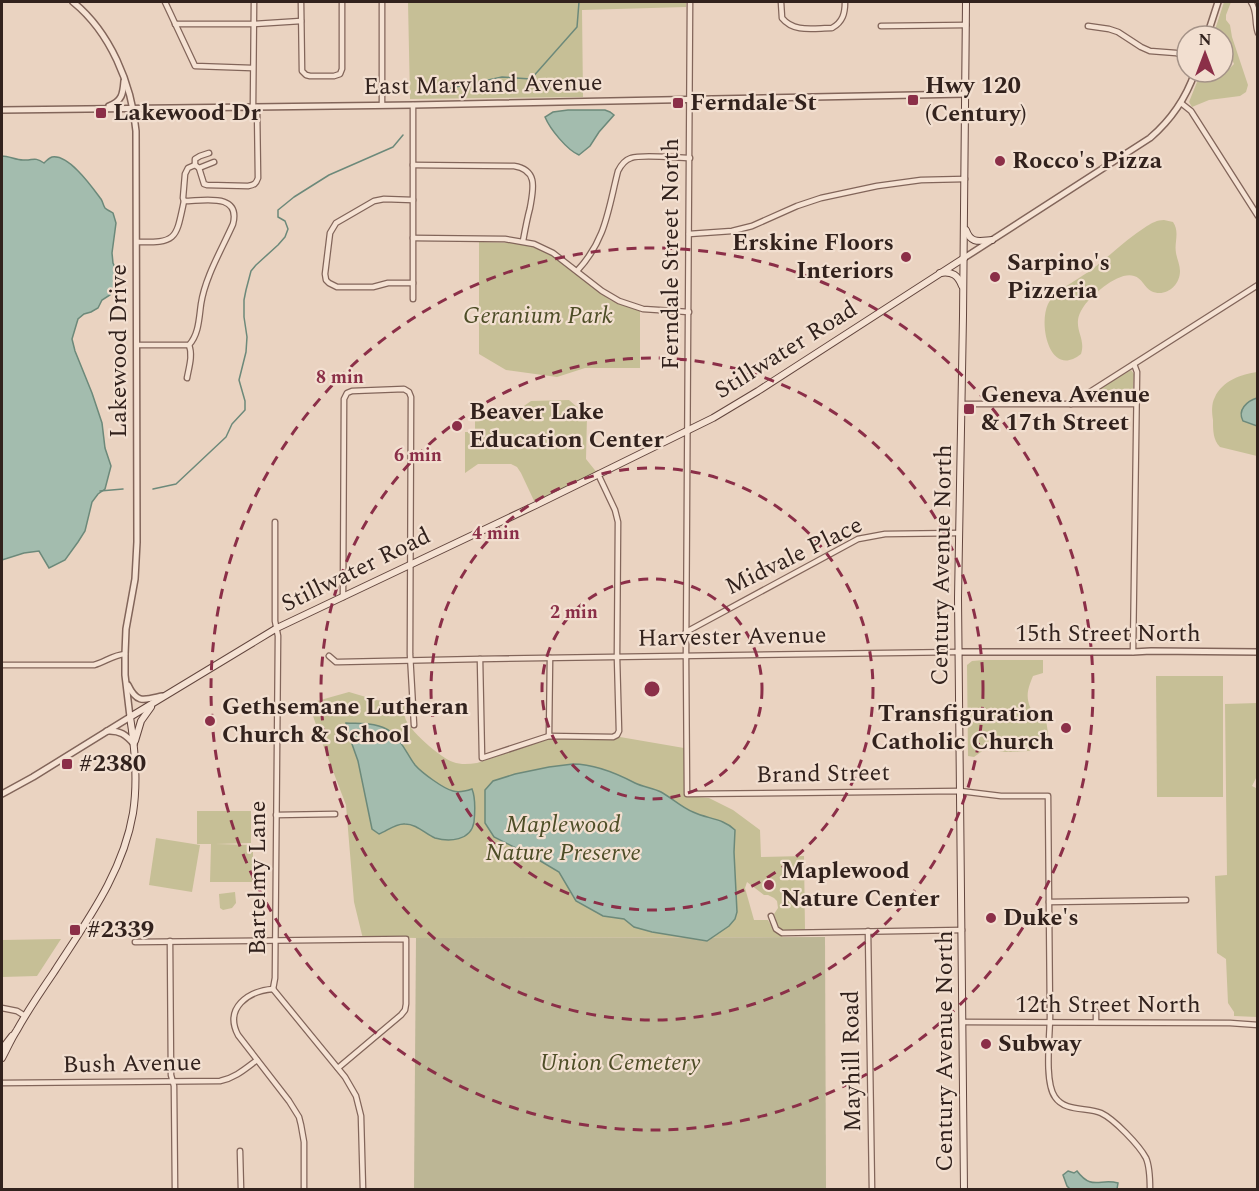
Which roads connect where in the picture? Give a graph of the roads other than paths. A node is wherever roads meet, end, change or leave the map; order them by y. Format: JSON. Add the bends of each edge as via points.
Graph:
{"nodes":[{"id":1,"x":165,"y":2,"type":"edge"},
{"id":2,"x":254,"y":2,"type":"edge"},
{"id":3,"x":301,"y":2,"type":"edge"},
{"id":4,"x":342,"y":2,"type":"edge"},
{"id":5,"x":382,"y":2,"type":"edge"},
{"id":6,"x":690,"y":2,"type":"edge"},
{"id":7,"x":781,"y":2,"type":"edge"},
{"id":8,"x":845,"y":2,"type":"edge"},
{"id":9,"x":966,"y":2,"type":"edge"},
{"id":10,"x":1218,"y":2,"type":"edge"},
{"id":11,"x":1251,"y":2,"type":"edge"},
{"id":12,"x":78,"y":3,"type":"edge"},
{"id":13,"x":301,"y":21,"type":"junction"},
{"id":14,"x":175,"y":24,"type":"junction"},
{"id":15,"x":253,"y":24,"type":"junction"},
{"id":16,"x":1211,"y":24,"type":"edge"},
{"id":17,"x":966,"y":25,"type":"junction"},
{"id":18,"x":881,"y":26,"type":"dead end"},
{"id":19,"x":1089,"y":26,"type":"dead end"},
{"id":20,"x":1257,"y":33,"type":"edge"},
{"id":21,"x":1175,"y":53,"type":"edge"},
{"id":22,"x":252,"y":68,"type":"junction"},
{"id":23,"x":124,"y":79,"type":"junction"},
{"id":24,"x":1190,"y":84,"type":"edge"},
{"id":25,"x":966,"y":94,"type":"junction"},
{"id":26,"x":690,"y":100,"type":"junction"},
{"id":27,"x":1181,"y":103,"type":"junction"},
{"id":28,"x":382,"y":105,"type":"junction"},
{"id":29,"x":413,"y":105,"type":"junction"},
{"id":30,"x":255,"y":107,"type":"junction"},
{"id":31,"x":97,"y":108,"type":"junction"},
{"id":32,"x":133,"y":108,"type":"junction"},
{"id":33,"x":2,"y":110,"type":"edge"},
{"id":34,"x":209,"y":153,"type":"dead end"},
{"id":35,"x":690,"y":158,"type":"junction"},
{"id":36,"x":214,"y":162,"type":"dead end"},
{"id":37,"x":413,"y":165,"type":"junction"},
{"id":38,"x":197,"y":167,"type":"junction"},
{"id":39,"x":965,"y":179,"type":"junction"},
{"id":40,"x":413,"y":200,"type":"junction"},
{"id":41,"x":184,"y":201,"type":"junction"},
{"id":42,"x":1257,"y":216,"type":"edge"},
{"id":43,"x":964,"y":225,"type":"junction"},
{"id":44,"x":689,"y":234,"type":"junction"},
{"id":45,"x":413,"y":238,"type":"junction"},
{"id":46,"x":992,"y":240,"type":"junction"},
{"id":47,"x":523,"y":241,"type":"junction"},
{"id":48,"x":137,"y":242,"type":"junction"},
{"id":49,"x":964,"y":258,"type":"junction"},
{"id":50,"x":577,"y":271,"type":"junction"},
{"id":51,"x":940,"y":273,"type":"junction"},
{"id":52,"x":413,"y":283,"type":"junction"},
{"id":53,"x":1257,"y":285,"type":"edge"},
{"id":54,"x":963,"y":293,"type":"junction"},
{"id":55,"x":413,"y":299,"type":"dead end"},
{"id":56,"x":688,"y":312,"type":"junction"},
{"id":57,"x":137,"y":345,"type":"junction"},
{"id":58,"x":189,"y":345,"type":"junction"},
{"id":59,"x":1134,"y":364,"type":"junction"},
{"id":60,"x":187,"y":378,"type":"dead end"},
{"id":61,"x":962,"y":404,"type":"junction"},
{"id":62,"x":1071,"y":404,"type":"junction"},
{"id":63,"x":1136,"y":404,"type":"junction"},
{"id":64,"x":687,"y":431,"type":"junction"},
{"id":65,"x":598,"y":474,"type":"junction"},
{"id":66,"x":275,"y":522,"type":"dead end"},
{"id":67,"x":959,"y":533,"type":"junction"},
{"id":68,"x":410,"y":565,"type":"junction"},
{"id":69,"x":343,"y":597,"type":"junction"},
{"id":70,"x":277,"y":628,"type":"junction"},
{"id":71,"x":686,"y":632,"type":"junction"},
{"id":72,"x":958,"y":652,"type":"junction"},
{"id":73,"x":1133,"y":652,"type":"junction"},
{"id":74,"x":1257,"y":652,"type":"edge"},
{"id":75,"x":125,"y":654,"type":"junction"},
{"id":76,"x":329,"y":656,"type":"dead end"},
{"id":77,"x":686,"y":656,"type":"junction"},
{"id":78,"x":617,"y":657,"type":"junction"},
{"id":79,"x":550,"y":658,"type":"junction"},
{"id":80,"x":480,"y":659,"type":"junction"},
{"id":81,"x":411,"y":660,"type":"junction"},
{"id":82,"x":2,"y":665,"type":"edge"},
{"id":83,"x":125,"y":679,"type":"junction"},
{"id":84,"x":166,"y":695,"type":"junction"},
{"id":85,"x":156,"y":701,"type":"junction"},
{"id":86,"x":130,"y":717,"type":"junction"},
{"id":87,"x":414,"y":725,"type":"dead end"},
{"id":88,"x":105,"y":732,"type":"junction"},
{"id":89,"x":549,"y":736,"type":"junction"},
{"id":90,"x":134,"y":744,"type":"junction"},
{"id":91,"x":960,"y":791,"type":"junction"},
{"id":92,"x":2,"y":794,"type":"edge"},
{"id":93,"x":687,"y":794,"type":"joint"},
{"id":94,"x":335,"y":814,"type":"dead end"},
{"id":95,"x":276,"y":815,"type":"junction"},
{"id":96,"x":1186,"y":900,"type":"dead end"},
{"id":97,"x":1049,"y":902,"type":"junction"},
{"id":98,"x":771,"y":916,"type":"dead end"},
{"id":99,"x":962,"y":930,"type":"junction"},
{"id":100,"x":868,"y":932,"type":"junction"},
{"id":101,"x":275,"y":940,"type":"junction"},
{"id":102,"x":135,"y":942,"type":"dead end"},
{"id":103,"x":170,"y":942,"type":"junction"},
{"id":104,"x":273,"y":989,"type":"junction"},
{"id":105,"x":2,"y":1008,"type":"edge"},
{"id":106,"x":1096,"y":1012,"type":"dead end"},
{"id":107,"x":25,"y":1016,"type":"junction"},
{"id":108,"x":963,"y":1022,"type":"junction"},
{"id":109,"x":1050,"y":1022,"type":"junction"},
{"id":110,"x":1096,"y":1022,"type":"junction"},
{"id":111,"x":1255,"y":1025,"type":"edge"},
{"id":112,"x":16,"y":1031,"type":"junction"},
{"id":113,"x":2,"y":1049,"type":"edge"},
{"id":114,"x":2,"y":1058,"type":"edge"},
{"id":115,"x":257,"y":1060,"type":"junction"},
{"id":116,"x":338,"y":1068,"type":"junction"},
{"id":117,"x":172,"y":1081,"type":"junction"},
{"id":118,"x":2,"y":1083,"type":"edge"},
{"id":119,"x":240,"y":1151,"type":"dead end"},
{"id":120,"x":175,"y":1190,"type":"edge"},
{"id":121,"x":241,"y":1190,"type":"edge"},
{"id":122,"x":304,"y":1190,"type":"edge"},
{"id":123,"x":363,"y":1190,"type":"edge"},
{"id":124,"x":872,"y":1190,"type":"edge"},
{"id":125,"x":964,"y":1190,"type":"edge"},
{"id":126,"x":1150,"y":1190,"type":"edge"}],
"edges":[{"from":1,"to":14,"type":"street"},
{"from":2,"to":15,"type":"street"},
{"from":3,"to":13,"type":"street"},
{"from":4,"to":13,"type":"street","via":[[340,74],[303,74]]},
{"from":5,"to":28,"type":"street"},
{"from":6,"to":26,"type":"street","name":"Ferndale Street North"},
{"from":7,"to":8,"type":"street","via":[[782,18],[797,29],[832,28],[842,19]]},
{"from":9,"to":17,"type":"main road"},
{"from":10,"to":16,"type":"street"},
{"from":11,"to":20,"type":"street","via":[[1256,12]]},
{"from":12,"to":23,"type":"street","name":"Lakewood Drive","via":[[112,50]]},
{"from":13,"to":15,"type":"street"},
{"from":14,"to":15,"type":"street"},
{"from":14,"to":22,"type":"street","via":[[195,66]]},
{"from":15,"to":22,"type":"street"},
{"from":17,"to":18,"type":"street"},
{"from":17,"to":25,"type":"main road"},
{"from":19,"to":21,"type":"street","via":[[1109,29],[1150,51]]},
{"from":22,"to":30,"type":"street"},
{"from":23,"to":31,"type":"street","via":[[119,100]]},
{"from":23,"to":32,"type":"street","name":"Lakewood Drive"},
{"from":24,"to":27,"type":"street"},
{"from":25,"to":26,"type":"street","name":"East Maryland Avenue"},
{"from":25,"to":39,"type":"main road","name":"Century Avenue North"},
{"from":26,"to":29,"type":"street","name":"East Maryland Avenue"},
{"from":26,"to":35,"type":"street","name":"Ferndale Street North"},
{"from":27,"to":42,"type":"street","via":[[1191,111]]},
{"from":27,"to":46,"type":"street","via":[[1146,141]]},
{"from":28,"to":29,"type":"street","name":"East Maryland Avenue"},
{"from":28,"to":30,"type":"street","name":"East Maryland Avenue"},
{"from":29,"to":37,"type":"street"},
{"from":30,"to":32,"type":"street","name":"East Maryland Avenue"},
{"from":30,"to":38,"type":"street","via":[[258,178],[254,185],[207,185]]},
{"from":31,"to":32,"type":"street","name":"East Maryland Avenue"},
{"from":31,"to":33,"type":"street","name":"East Maryland Avenue"},
{"from":32,"to":48,"type":"street","name":"Lakewood Drive"},
{"from":34,"to":38,"type":"street","via":[[195,159]]},
{"from":35,"to":44,"type":"street","name":"Ferndale Street North"},
{"from":35,"to":50,"type":"street","via":[[637,157],[623,163],[601,236]]},
{"from":36,"to":38,"type":"street"},
{"from":37,"to":40,"type":"street"},
{"from":37,"to":47,"type":"street","via":[[519,166],[528,172],[534,188]]},
{"from":38,"to":41,"type":"street","via":[[188,168],[185,174]]},
{"from":39,"to":43,"type":"main road","name":"Century Avenue North"},
{"from":39,"to":44,"type":"street","via":[[921,180],[867,188],[797,206],[752,226]]},
{"from":40,"to":45,"type":"street"},
{"from":40,"to":52,"type":"street","via":[[374,201],[336,224],[330,233],[325,274],[326,280],[337,287]]},
{"from":41,"to":48,"type":"street","via":[[170,239]]},
{"from":41,"to":58,"type":"street","via":[[222,201],[230,204],[234,217],[204,290],[200,321]]},
{"from":43,"to":46,"type":"main road","via":[[971,239]]},
{"from":43,"to":49,"type":"main road","name":"Century Avenue North"},
{"from":44,"to":56,"type":"street","name":"Ferndale Street North"},
{"from":45,"to":47,"type":"street"},
{"from":45,"to":52,"type":"street"},
{"from":46,"to":49,"type":"street"},
{"from":47,"to":50,"type":"street","via":[[543,247]]},
{"from":48,"to":57,"type":"street","name":"Lakewood Drive"},
{"from":49,"to":51,"type":"main road","name":"Stillwater Road"},
{"from":49,"to":54,"type":"main road","name":"Century Avenue North"},
{"from":50,"to":56,"type":"street","via":[[623,303]]},
{"from":51,"to":54,"type":"main road","via":[[956,275]]},
{"from":51,"to":64,"type":"main road","name":"Stillwater Road","via":[[758,391]]},
{"from":52,"to":55,"type":"street"},
{"from":53,"to":59,"type":"street"},
{"from":54,"to":61,"type":"main road","name":"Century Avenue North"},
{"from":56,"to":64,"type":"street","name":"Ferndale Street North"},
{"from":57,"to":58,"type":"street"},
{"from":57,"to":75,"type":"street","name":"Lakewood Drive","via":[[137,542]]},
{"from":58,"to":60,"type":"street"},
{"from":59,"to":62,"type":"street"},
{"from":59,"to":63,"type":"street"},
{"from":61,"to":62,"type":"street"},
{"from":61,"to":67,"type":"main road","name":"Century Avenue North"},
{"from":62,"to":63,"type":"street"},
{"from":63,"to":73,"type":"street"},
{"from":64,"to":65,"type":"main road","name":"Stillwater Road"},
{"from":64,"to":71,"type":"street","name":"Ferndale Street North"},
{"from":65,"to":68,"type":"main road","name":"Stillwater Road"},
{"from":65,"to":78,"type":"street","via":[[618,522]]},
{"from":66,"to":70,"type":"street","name":"Bartelmy Lane"},
{"from":67,"to":71,"type":"street","name":"Midvale Place","via":[[885,534],[858,539]]},
{"from":67,"to":72,"type":"main road","name":"Century Avenue North"},
{"from":68,"to":69,"type":"main road","name":"Stillwater Road"},
{"from":68,"to":69,"type":"street","via":[[411,397],[404,389],[352,391],[344,399]]},
{"from":68,"to":81,"type":"street"},
{"from":69,"to":70,"type":"main road","name":"Stillwater Road"},
{"from":70,"to":84,"type":"main road","name":"Stillwater Road"},
{"from":70,"to":95,"type":"street","name":"Bartelmy Lane"},
{"from":71,"to":77,"type":"street","name":"Ferndale Street North"},
{"from":72,"to":73,"type":"street","name":"15th Street North"},
{"from":72,"to":77,"type":"street","name":"Harvester Avenue"},
{"from":72,"to":91,"type":"main road","name":"Century Avenue North"},
{"from":73,"to":74,"type":"street","name":"15th Street North"},
{"from":75,"to":82,"type":"street","via":[[94,665]]},
{"from":75,"to":83,"type":"street","name":"Lakewood Drive"},
{"from":76,"to":81,"type":"street","name":"Harvester Avenue","via":[[336,662]]},
{"from":77,"to":78,"type":"street","name":"Harvester Avenue"},
{"from":77,"to":93,"type":"street","name":"Ferndale Street North"},
{"from":78,"to":79,"type":"street","name":"Harvester Avenue"},
{"from":78,"to":89,"type":"street","via":[[617,735]]},
{"from":79,"to":80,"type":"street","name":"Harvester Avenue"},
{"from":79,"to":89,"type":"street"},
{"from":80,"to":81,"type":"street","name":"Harvester Avenue"},
{"from":80,"to":89,"type":"street","via":[[482,758]]},
{"from":81,"to":87,"type":"street"},
{"from":83,"to":84,"type":"street","via":[[136,698]]},
{"from":83,"to":86,"type":"street","name":"Lakewood Drive"},
{"from":84,"to":85,"type":"main road","name":"Stillwater Road"},
{"from":85,"to":86,"type":"main road","name":"Stillwater Road"},
{"from":85,"to":90,"type":"main road","via":[[146,712]]},
{"from":86,"to":88,"type":"street"},
{"from":86,"to":90,"type":"main road"},
{"from":88,"to":90,"type":"street","via":[[123,733]]},
{"from":88,"to":92,"type":"street"},
{"from":90,"to":107,"type":"main road","via":[[133,812],[120,860],[95,907]]},
{"from":91,"to":93,"type":"street","name":"Brand Street"},
{"from":91,"to":97,"type":"street","name":"Brand Street","via":[[1048,796]]},
{"from":91,"to":99,"type":"main road","name":"Century Avenue North"},
{"from":94,"to":95,"type":"street"},
{"from":95,"to":101,"type":"street","name":"Bartelmy Lane"},
{"from":96,"to":97,"type":"street"},
{"from":97,"to":109,"type":"street"},
{"from":98,"to":100,"type":"street","via":[[782,933]]},
{"from":99,"to":100,"type":"street"},
{"from":99,"to":108,"type":"main road","name":"Century Avenue North"},
{"from":100,"to":124,"type":"street","name":"Mayhill Road"},
{"from":101,"to":103,"type":"street"},
{"from":101,"to":104,"type":"street","name":"Bartelmy Lane"},
{"from":101,"to":116,"type":"street","via":[[406,939],[405,1010]]},
{"from":102,"to":103,"type":"street"},
{"from":103,"to":117,"type":"street"},
{"from":104,"to":115,"type":"street","name":"Bartelmy Lane","via":[[249,996],[234,1016],[236,1031]]},
{"from":104,"to":116,"type":"street"},
{"from":105,"to":107,"type":"street"},
{"from":106,"to":110,"type":"street"},
{"from":107,"to":112,"type":"main road"},
{"from":108,"to":109,"type":"street","name":"12th Street North"},
{"from":108,"to":125,"type":"main road","name":"Century Avenue North"},
{"from":109,"to":110,"type":"street","name":"12th Street North"},
{"from":109,"to":126,"type":"street","via":[[1049,1070],[1055,1097],[1062,1104],[1100,1112],[1114,1120],[1147,1160]]},
{"from":110,"to":111,"type":"street","name":"12th Street North"},
{"from":112,"to":113,"type":"main road"},
{"from":112,"to":114,"type":"main road"},
{"from":115,"to":117,"type":"street","name":"Bush Avenue","via":[[226,1080]]},
{"from":115,"to":122,"type":"street","name":"Bartelmy Lane","via":[[298,1117],[303,1134]]},
{"from":116,"to":123,"type":"street","via":[[360,1106]]},
{"from":117,"to":118,"type":"street","name":"Bush Avenue"},
{"from":117,"to":120,"type":"street"},
{"from":119,"to":121,"type":"street"}]}
